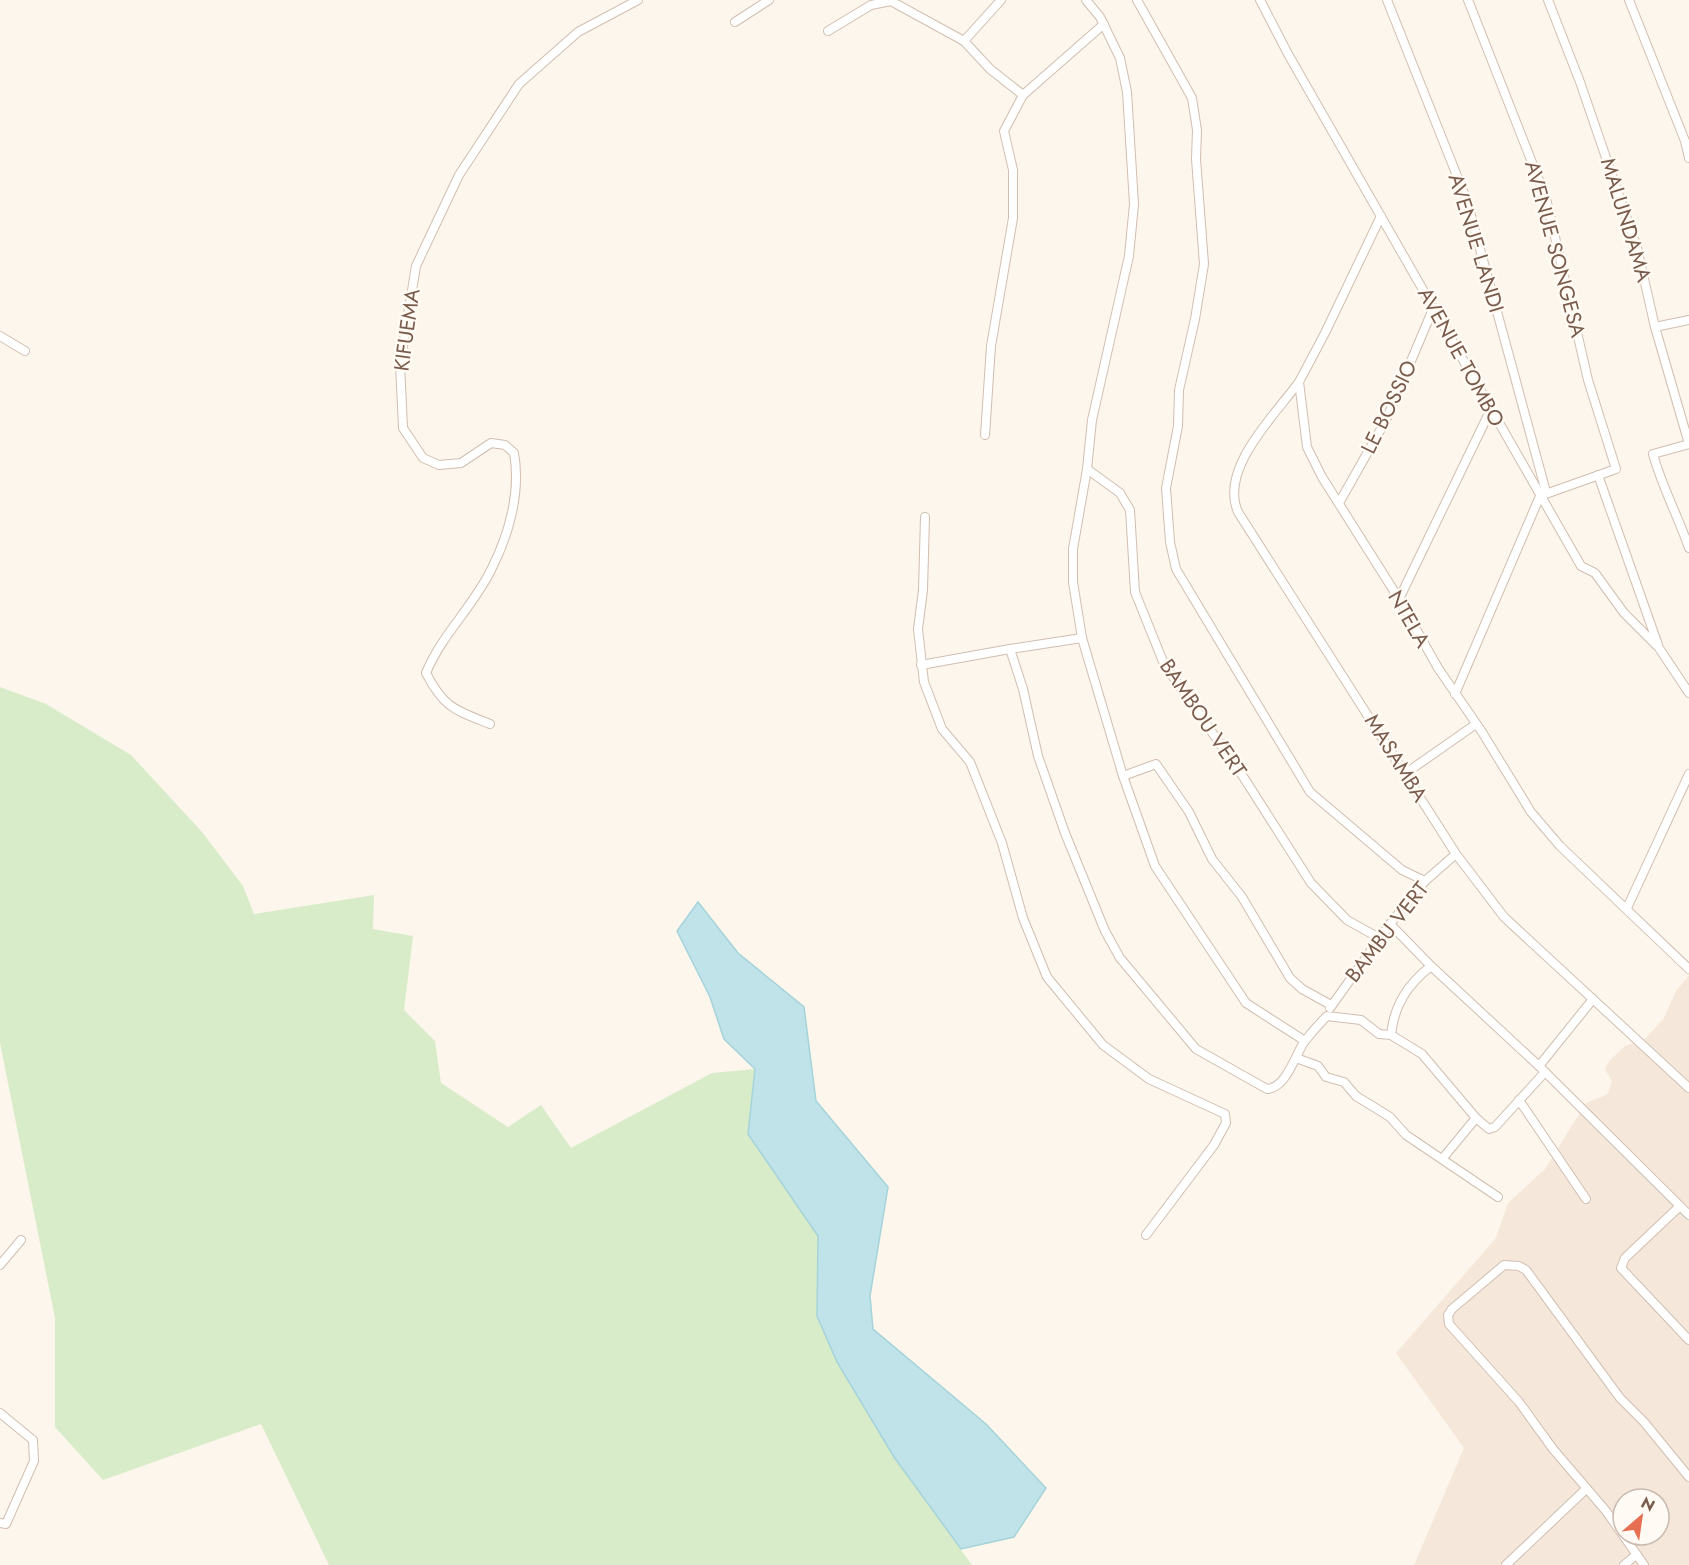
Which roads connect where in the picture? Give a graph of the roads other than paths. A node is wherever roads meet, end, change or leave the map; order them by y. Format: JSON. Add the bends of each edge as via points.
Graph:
{"nodes":[{"id":1,"x":638,"y":0,"type":"edge"},
{"id":2,"x":769,"y":0,"type":"edge"},
{"id":3,"x":1001,"y":0,"type":"edge"},
{"id":4,"x":1086,"y":0,"type":"edge"},
{"id":5,"x":1137,"y":0,"type":"edge"},
{"id":6,"x":1260,"y":0,"type":"edge"},
{"id":7,"x":1387,"y":0,"type":"edge"},
{"id":8,"x":1468,"y":0,"type":"edge"},
{"id":9,"x":1548,"y":0,"type":"edge"},
{"id":10,"x":1629,"y":0,"type":"edge"},
{"id":11,"x":735,"y":22,"type":"dead end"},
{"id":12,"x":1104,"y":24,"type":"junction"},
{"id":13,"x":828,"y":31,"type":"dead end"},
{"id":14,"x":964,"y":41,"type":"junction"},
{"id":15,"x":1023,"y":95,"type":"junction"},
{"id":16,"x":1689,"y":158,"type":"edge"},
{"id":17,"x":1381,"y":216,"type":"junction"},
{"id":18,"x":1433,"y":309,"type":"junction"},
{"id":19,"x":1689,"y":320,"type":"edge"},
{"id":20,"x":1655,"y":327,"type":"junction"},
{"id":21,"x":0,"y":336,"type":"edge"},
{"id":22,"x":25,"y":351,"type":"dead end"},
{"id":23,"x":1299,"y":382,"type":"junction"},
{"id":24,"x":1490,"y":411,"type":"junction"},
{"id":25,"x":985,"y":435,"type":"dead end"},
{"id":26,"x":1689,"y":444,"type":"edge"},
{"id":27,"x":1087,"y":469,"type":"junction"},
{"id":28,"x":1598,"y":475,"type":"junction"},
{"id":29,"x":1543,"y":494,"type":"junction"},
{"id":30,"x":1340,"y":502,"type":"junction"},
{"id":31,"x":924,"y":517,"type":"dead end"},
{"id":32,"x":1689,"y":548,"type":"edge"},
{"id":33,"x":1399,"y":599,"type":"junction"},
{"id":34,"x":1082,"y":638,"type":"junction"},
{"id":35,"x":1659,"y":648,"type":"junction"},
{"id":36,"x":1010,"y":649,"type":"junction"},
{"id":37,"x":921,"y":665,"type":"junction"},
{"id":38,"x":1689,"y":693,"type":"edge"},
{"id":39,"x":1455,"y":694,"type":"junction"},
{"id":40,"x":490,"y":724,"type":"dead end"},
{"id":41,"x":1476,"y":724,"type":"junction"},
{"id":42,"x":1406,"y":773,"type":"junction"},
{"id":43,"x":1689,"y":774,"type":"edge"},
{"id":44,"x":1123,"y":776,"type":"junction"},
{"id":45,"x":1456,"y":854,"type":"junction"},
{"id":46,"x":1425,"y":881,"type":"junction"},
{"id":47,"x":1627,"y":908,"type":"junction"},
{"id":48,"x":1390,"y":924,"type":"junction"},
{"id":49,"x":1381,"y":939,"type":"junction"},
{"id":50,"x":1431,"y":966,"type":"junction"},
{"id":51,"x":1689,"y":969,"type":"edge"},
{"id":52,"x":1593,"y":999,"type":"junction"},
{"id":53,"x":1331,"y":1005,"type":"junction"},
{"id":54,"x":1327,"y":1016,"type":"junction"},
{"id":55,"x":1391,"y":1035,"type":"junction"},
{"id":56,"x":1305,"y":1041,"type":"junction"},
{"id":57,"x":1296,"y":1058,"type":"junction"},
{"id":58,"x":1542,"y":1069,"type":"junction"},
{"id":59,"x":1689,"y":1088,"type":"edge"},
{"id":60,"x":1520,"y":1100,"type":"junction"},
{"id":61,"x":1476,"y":1118,"type":"junction"},
{"id":62,"x":1443,"y":1158,"type":"junction"},
{"id":63,"x":1498,"y":1197,"type":"dead end"},
{"id":64,"x":1586,"y":1199,"type":"dead end"},
{"id":65,"x":1680,"y":1206,"type":"junction"},
{"id":66,"x":1689,"y":1215,"type":"edge"},
{"id":67,"x":1146,"y":1235,"type":"dead end"},
{"id":68,"x":21,"y":1240,"type":"dead end"},
{"id":69,"x":0,"y":1265,"type":"edge"},
{"id":70,"x":1689,"y":1340,"type":"edge"},
{"id":71,"x":0,"y":1413,"type":"edge"},
{"id":72,"x":1689,"y":1477,"type":"edge"},
{"id":73,"x":1586,"y":1490,"type":"junction"},
{"id":74,"x":3,"y":1523,"type":"edge"},
{"id":75,"x":1636,"y":1555,"type":"junction"},
{"id":76,"x":1506,"y":1565,"type":"edge"},
{"id":77,"x":1624,"y":1565,"type":"edge"},
{"id":78,"x":1644,"y":1565,"type":"edge"}],
"edges":[{"from":1,"to":40,"type":"street","name":"KIFUEMA","via":[[578,32],[519,84],[459,175],[416,266],[400,364],[403,428],[423,458],[440,465],[461,463],[491,443],[505,445],[514,453],[517,468],[512,514],[492,570],[435,651],[426,673],[437,695],[456,710]]},
{"from":2,"to":11,"type":"street"},
{"from":3,"to":14,"type":"street"},
{"from":4,"to":12,"type":"street"},
{"from":5,"to":46,"type":"street","via":[[1192,98],[1197,130],[1204,264],[1179,390],[1178,426],[1166,488],[1176,569],[1310,792],[1402,870]]},
{"from":6,"to":17,"type":"street","name":"AVENUE TOMBO"},
{"from":7,"to":29,"type":"street","name":"AVENUE LANDI","via":[[1467,201]]},
{"from":8,"to":28,"type":"street","name":"AVENUE SONGESA","via":[[1546,198],[1588,380],[1616,469]]},
{"from":9,"to":20,"type":"street","name":"MALUNDAMA","via":[[1637,248]]},
{"from":10,"to":16,"type":"street"},
{"from":12,"to":15,"type":"street"},
{"from":12,"to":27,"type":"street","via":[[1120,58],[1126,92],[1134,223],[1092,420]]},
{"from":13,"to":14,"type":"street","via":[[871,5],[891,1]]},
{"from":14,"to":15,"type":"street","via":[[990,69]]},
{"from":15,"to":25,"type":"street","via":[[1004,131],[1013,170],[1013,218],[991,346]]},
{"from":17,"to":18,"type":"street","name":"AVENUE TOMBO"},
{"from":17,"to":23,"type":"street"},
{"from":18,"to":24,"type":"street","name":"AVENUE TOMBO"},
{"from":18,"to":30,"type":"street","name":"LE BOSSIO","via":[[1402,387]]},
{"from":19,"to":20,"type":"street"},
{"from":20,"to":26,"type":"street","name":"MALUNDAMA"},
{"from":21,"to":22,"type":"street"},
{"from":23,"to":30,"type":"street","name":"NTELA","via":[[1307,447]]},
{"from":23,"to":42,"type":"street","name":"MASAMBA","via":[[1243,459],[1235,477],[1233,500]]},
{"from":24,"to":29,"type":"street","name":"AVENUE TOMBO"},
{"from":24,"to":33,"type":"street"},
{"from":26,"to":32,"type":"street","via":[[1653,454]]},
{"from":27,"to":34,"type":"street","via":[[1073,549],[1073,582]]},
{"from":27,"to":49,"type":"street","name":"BAMBOU VERT","via":[[1126,500],[1130,510],[1135,592],[1164,664],[1245,778],[1311,883],[1347,920]]},
{"from":28,"to":29,"type":"street"},
{"from":28,"to":35,"type":"street"},
{"from":29,"to":35,"type":"street","name":"AVENUE TOMBO","via":[[1581,566],[1595,573],[1624,613]]},
{"from":29,"to":39,"type":"street"},
{"from":30,"to":33,"type":"street","name":"NTELA"},
{"from":31,"to":37,"type":"street","via":[[918,628]]},
{"from":33,"to":39,"type":"street","name":"NTELA"},
{"from":34,"to":36,"type":"street"},
{"from":34,"to":44,"type":"street"},
{"from":35,"to":38,"type":"street","name":"AVENUE TOMBO"},
{"from":36,"to":37,"type":"street"},
{"from":36,"to":57,"type":"street","via":[[1038,756],[1065,833],[1120,958],[1196,1049],[1267,1089],[1280,1083]]},
{"from":37,"to":67,"type":"street","via":[[942,729],[970,762],[1047,977],[1102,1046],[1149,1079],[1225,1114],[1226,1123],[1214,1145]]},
{"from":39,"to":41,"type":"street","name":"NTELA"},
{"from":41,"to":42,"type":"street"},
{"from":41,"to":47,"type":"street","name":"NTELA","via":[[1531,813],[1560,846]]},
{"from":42,"to":45,"type":"street","name":"MASAMBA"},
{"from":43,"to":47,"type":"street"},
{"from":44,"to":53,"type":"street","via":[[1156,765],[1290,978]]},
{"from":44,"to":56,"type":"street","via":[[1155,866],[1246,1003]]},
{"from":45,"to":46,"type":"street","name":"BAMBU VERT"},
{"from":45,"to":52,"type":"street","name":"MASAMBA","via":[[1504,917]]},
{"from":46,"to":48,"type":"street","name":"BAMBU VERT"},
{"from":47,"to":51,"type":"street","name":"NTELA"},
{"from":48,"to":49,"type":"street","name":"BAMBU VERT"},
{"from":48,"to":50,"type":"street"},
{"from":49,"to":53,"type":"street","name":"BAMBU VERT"},
{"from":50,"to":55,"type":"street","via":[[1408,986]]},
{"from":50,"to":58,"type":"street"},
{"from":52,"to":58,"type":"street"},
{"from":52,"to":59,"type":"street","name":"MASAMBA"},
{"from":53,"to":54,"type":"street","name":"BAMBU VERT"},
{"from":54,"to":55,"type":"street","via":[[1361,1020],[1379,1034]]},
{"from":54,"to":56,"type":"street"},
{"from":55,"to":61,"type":"street","via":[[1432,1064]]},
{"from":56,"to":57,"type":"street"},
{"from":57,"to":62,"type":"street","via":[[1318,1066],[1326,1077],[1344,1082],[1356,1096],[1390,1117],[1406,1135]]},
{"from":58,"to":60,"type":"street"},
{"from":58,"to":65,"type":"street"},
{"from":60,"to":61,"type":"street","via":[[1492,1129]]},
{"from":60,"to":64,"type":"street"},
{"from":61,"to":62,"type":"street"},
{"from":62,"to":63,"type":"street"},
{"from":65,"to":66,"type":"street"},
{"from":65,"to":70,"type":"street","via":[[1625,1258],[1622,1268]]},
{"from":68,"to":69,"type":"street"},
{"from":71,"to":74,"type":"street","via":[[33,1440],[34,1461]]},
{"from":72,"to":73,"type":"street","via":[[1620,1398],[1526,1270],[1504,1265],[1452,1309],[1449,1324],[1519,1402]]},
{"from":73,"to":75,"type":"street","via":[[1606,1511]]},
{"from":73,"to":76,"type":"street"},
{"from":75,"to":77,"type":"street"},
{"from":75,"to":78,"type":"street"}]}
